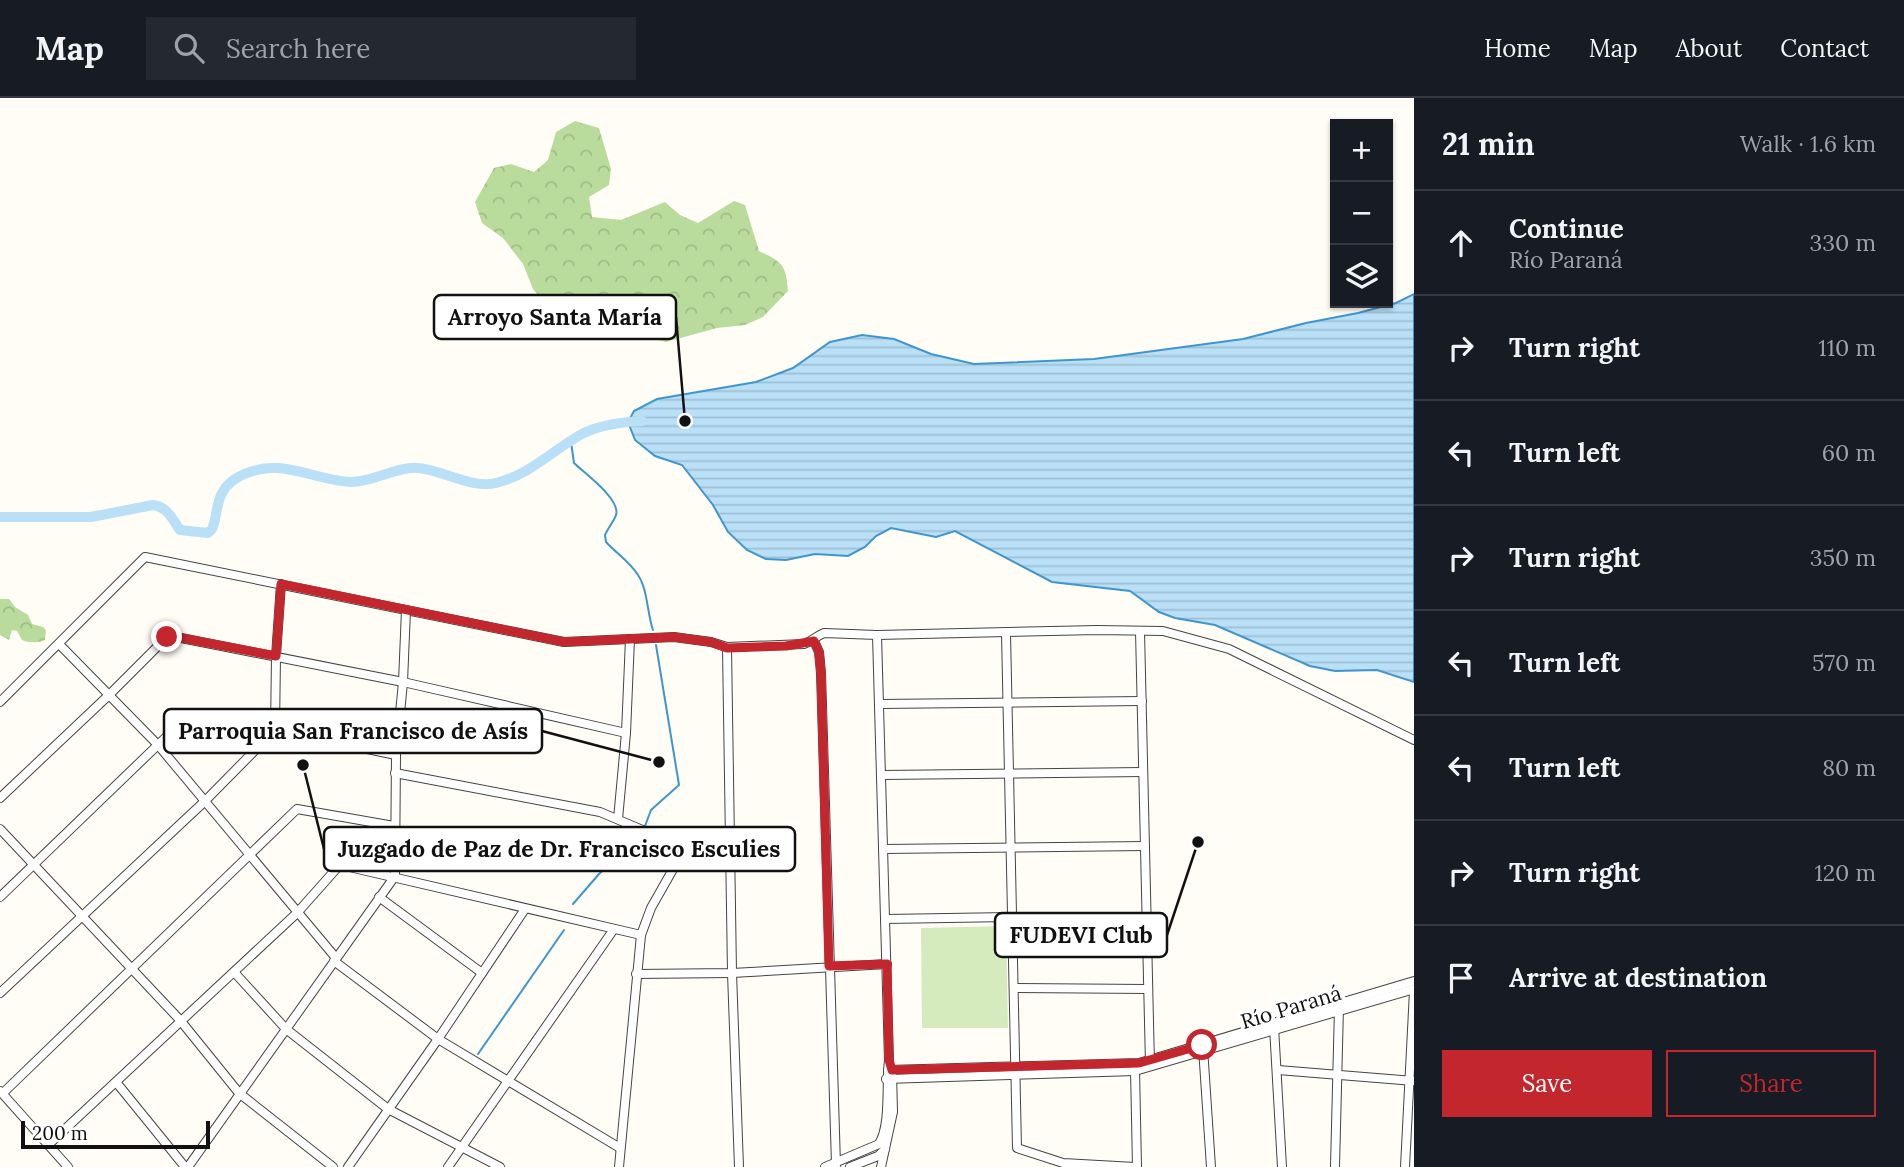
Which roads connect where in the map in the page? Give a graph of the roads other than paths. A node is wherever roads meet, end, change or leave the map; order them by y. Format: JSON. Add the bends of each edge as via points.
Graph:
{"nodes":[{"id":1,"x":281,"y":584,"type":"junction"},
{"id":2,"x":406,"y":611,"type":"junction"},
{"id":3,"x":1140,"y":631,"type":"junction"},
{"id":4,"x":1006,"y":633,"type":"junction"},
{"id":5,"x":877,"y":635,"type":"junction"},
{"id":6,"x":630,"y":639,"type":"junction"},
{"id":7,"x":814,"y":641,"type":"junction"},
{"id":8,"x":59,"y":644,"type":"junction"},
{"id":9,"x":727,"y":648,"type":"junction"},
{"id":10,"x":276,"y":656,"type":"junction"},
{"id":11,"x":403,"y":682,"type":"junction"},
{"id":12,"x":110,"y":694,"type":"junction"},
{"id":13,"x":1142,"y":701,"type":"junction"},
{"id":14,"x":0,"y":702,"type":"edge"},
{"id":15,"x":1006,"y":703,"type":"junction"},
{"id":16,"x":878,"y":704,"type":"junction"},
{"id":17,"x":275,"y":730,"type":"junction"},
{"id":18,"x":626,"y":733,"type":"junction"},
{"id":19,"x":1414,"y":740,"type":"edge"},
{"id":20,"x":158,"y":745,"type":"junction"},
{"id":21,"x":396,"y":755,"type":"junction"},
{"id":22,"x":1143,"y":772,"type":"junction"},
{"id":23,"x":395,"y":773,"type":"junction"},
{"id":24,"x":1008,"y":774,"type":"junction"},
{"id":25,"x":881,"y":775,"type":"junction"},
{"id":26,"x":0,"y":798,"type":"edge"},
{"id":27,"x":204,"y":802,"type":"junction"},
{"id":28,"x":618,"y":819,"type":"junction"},
{"id":29,"x":394,"y":826,"type":"junction"},
{"id":30,"x":0,"y":829,"type":"edge"},
{"id":31,"x":1145,"y":846,"type":"junction"},
{"id":32,"x":1009,"y":847,"type":"junction"},
{"id":33,"x":685,"y":848,"type":"junction"},
{"id":34,"x":729,"y":849,"type":"junction"},
{"id":35,"x":883,"y":849,"type":"junction"},
{"id":36,"x":251,"y":854,"type":"junction"},
{"id":37,"x":34,"y":866,"type":"junction"},
{"id":38,"x":395,"y":876,"type":"junction"},
{"id":39,"x":0,"y":897,"type":"edge"},
{"id":40,"x":379,"y":897,"type":"junction"},
{"id":41,"x":525,"y":909,"type":"junction"},
{"id":42,"x":297,"y":913,"type":"junction"},
{"id":43,"x":83,"y":917,"type":"junction"},
{"id":44,"x":1010,"y":917,"type":"junction"},
{"id":45,"x":885,"y":919,"type":"junction"},
{"id":46,"x":1147,"y":920,"type":"junction"},
{"id":47,"x":614,"y":929,"type":"junction"},
{"id":48,"x":641,"y":935,"type":"junction"},
{"id":49,"x":335,"y":959,"type":"junction"},
{"id":50,"x":887,"y":964,"type":"junction"},
{"id":51,"x":829,"y":966,"type":"junction"},
{"id":52,"x":132,"y":968,"type":"junction"},
{"id":53,"x":234,"y":972,"type":"junction"},
{"id":54,"x":732,"y":973,"type":"junction"},
{"id":55,"x":482,"y":974,"type":"junction"},
{"id":56,"x":636,"y":974,"type":"junction"},
{"id":57,"x":1414,"y":986,"type":"edge"},
{"id":58,"x":1015,"y":988,"type":"junction"},
{"id":59,"x":1148,"y":989,"type":"junction"},
{"id":60,"x":0,"y":993,"type":"edge"},
{"id":61,"x":1339,"y":1007,"type":"junction"},
{"id":62,"x":180,"y":1020,"type":"junction"},
{"id":63,"x":1274,"y":1027,"type":"junction"},
{"id":64,"x":286,"y":1029,"type":"junction"},
{"id":65,"x":438,"y":1040,"type":"junction"},
{"id":66,"x":1203,"y":1049,"type":"junction"},
{"id":67,"x":1150,"y":1065,"type":"junction"},
{"id":68,"x":1135,"y":1067,"type":"junction"},
{"id":69,"x":1014,"y":1069,"type":"junction"},
{"id":70,"x":1278,"y":1070,"type":"junction"},
{"id":71,"x":890,"y":1074,"type":"junction"},
{"id":72,"x":1338,"y":1075,"type":"junction"},
{"id":73,"x":507,"y":1079,"type":"junction"},
{"id":74,"x":116,"y":1082,"type":"junction"},
{"id":75,"x":1412,"y":1082,"type":"edge"},
{"id":76,"x":1,"y":1092,"type":"edge"},
{"id":77,"x":239,"y":1093,"type":"junction"},
{"id":78,"x":388,"y":1109,"type":"junction"},
{"id":79,"x":48,"y":1145,"type":"junction"},
{"id":80,"x":462,"y":1146,"type":"junction"},
{"id":81,"x":620,"y":1148,"type":"junction"},
{"id":82,"x":885,"y":1149,"type":"junction"},
{"id":83,"x":836,"y":1165,"type":"edge"},
{"id":84,"x":1096,"y":1166,"type":"edge"},
{"id":85,"x":68,"y":1167,"type":"edge"},
{"id":86,"x":186,"y":1167,"type":"edge"},
{"id":87,"x":334,"y":1167,"type":"edge"},
{"id":88,"x":348,"y":1167,"type":"edge"},
{"id":89,"x":448,"y":1167,"type":"edge"},
{"id":90,"x":500,"y":1167,"type":"edge"},
{"id":91,"x":619,"y":1167,"type":"edge"},
{"id":92,"x":739,"y":1167,"type":"edge"},
{"id":93,"x":825,"y":1167,"type":"edge"},
{"id":94,"x":850,"y":1167,"type":"edge"},
{"id":95,"x":881,"y":1167,"type":"edge"},
{"id":96,"x":1136,"y":1167,"type":"edge"},
{"id":97,"x":1211,"y":1167,"type":"edge"},
{"id":98,"x":1274,"y":1167,"type":"edge"},
{"id":99,"x":1282,"y":1167,"type":"edge"},
{"id":100,"x":1288,"y":1167,"type":"edge"},
{"id":101,"x":1335,"y":1167,"type":"edge"},
{"id":102,"x":1405,"y":1167,"type":"edge"}],
"edges":[{"from":1,"to":2,"type":"street"},
{"from":1,"to":8,"type":"street","via":[[145,557]]},
{"from":1,"to":10,"type":"street"},
{"from":2,"to":6,"type":"street","via":[[564,642]]},
{"from":2,"to":11,"type":"street"},
{"from":3,"to":4,"type":"street"},
{"from":3,"to":13,"type":"street"},
{"from":3,"to":19,"type":"street","via":[[1163,631],[1229,649]]},
{"from":4,"to":5,"type":"street"},
{"from":4,"to":15,"type":"street"},
{"from":5,"to":7,"type":"street","via":[[824,633]]},
{"from":5,"to":16,"type":"street"},
{"from":6,"to":9,"type":"street","via":[[686,638]]},
{"from":6,"to":18,"type":"street"},
{"from":7,"to":9,"type":"street"},
{"from":7,"to":51,"type":"street","via":[[821,673]]},
{"from":8,"to":12,"type":"street"},
{"from":8,"to":14,"type":"street"},
{"from":9,"to":34,"type":"street"},
{"from":10,"to":11,"type":"street"},
{"from":10,"to":12,"type":"street","via":[[171,636]]},
{"from":10,"to":17,"type":"street"},
{"from":11,"to":18,"type":"street"},
{"from":11,"to":21,"type":"street"},
{"from":12,"to":20,"type":"street"},
{"from":12,"to":26,"type":"street"},
{"from":13,"to":15,"type":"street"},
{"from":13,"to":22,"type":"street"},
{"from":15,"to":16,"type":"street"},
{"from":15,"to":24,"type":"street"},
{"from":16,"to":25,"type":"street"},
{"from":17,"to":20,"type":"street","via":[[194,713]]},
{"from":17,"to":21,"type":"street"},
{"from":17,"to":27,"type":"street"},
{"from":18,"to":28,"type":"street"},
{"from":20,"to":27,"type":"street"},
{"from":20,"to":37,"type":"street"},
{"from":21,"to":23,"type":"street"},
{"from":22,"to":24,"type":"street"},
{"from":22,"to":31,"type":"street"},
{"from":23,"to":28,"type":"street"},
{"from":23,"to":29,"type":"street"},
{"from":24,"to":25,"type":"street"},
{"from":24,"to":32,"type":"street"},
{"from":25,"to":35,"type":"street"},
{"from":27,"to":36,"type":"street"},
{"from":27,"to":43,"type":"street"},
{"from":28,"to":33,"type":"street"},
{"from":29,"to":36,"type":"street","via":[[298,809]]},
{"from":29,"to":38,"type":"street"},
{"from":30,"to":37,"type":"street"},
{"from":31,"to":32,"type":"street"},
{"from":31,"to":46,"type":"street"},
{"from":32,"to":35,"type":"street"},
{"from":32,"to":44,"type":"street"},
{"from":33,"to":34,"type":"street"},
{"from":33,"to":48,"type":"street"},
{"from":34,"to":54,"type":"street"},
{"from":35,"to":45,"type":"street"},
{"from":36,"to":42,"type":"street"},
{"from":36,"to":52,"type":"street"},
{"from":37,"to":39,"type":"street"},
{"from":37,"to":43,"type":"street"},
{"from":38,"to":40,"type":"street"},
{"from":38,"to":41,"type":"street"},
{"from":38,"to":42,"type":"street","via":[[337,868]]},
{"from":40,"to":49,"type":"street"},
{"from":40,"to":55,"type":"street"},
{"from":41,"to":47,"type":"street"},
{"from":41,"to":55,"type":"street"},
{"from":42,"to":49,"type":"street"},
{"from":42,"to":53,"type":"street"},
{"from":43,"to":52,"type":"street"},
{"from":43,"to":60,"type":"street"},
{"from":44,"to":45,"type":"street"},
{"from":44,"to":46,"type":"street"},
{"from":44,"to":58,"type":"street"},
{"from":45,"to":50,"type":"street"},
{"from":46,"to":59,"type":"street"},
{"from":47,"to":48,"type":"street"},
{"from":47,"to":73,"type":"street"},
{"from":48,"to":56,"type":"street"},
{"from":49,"to":64,"type":"street"},
{"from":49,"to":65,"type":"street"},
{"from":50,"to":51,"type":"street"},
{"from":50,"to":71,"type":"street"},
{"from":51,"to":54,"type":"street"},
{"from":51,"to":83,"type":"street"},
{"from":52,"to":62,"type":"street"},
{"from":52,"to":76,"type":"street"},
{"from":53,"to":62,"type":"street"},
{"from":53,"to":64,"type":"street"},
{"from":54,"to":56,"type":"street"},
{"from":54,"to":92,"type":"street"},
{"from":55,"to":65,"type":"street"},
{"from":56,"to":81,"type":"street"},
{"from":57,"to":61,"type":"street","name":"Río Paraná"},
{"from":57,"to":75,"type":"street"},
{"from":58,"to":59,"type":"street"},
{"from":58,"to":69,"type":"street"},
{"from":59,"to":67,"type":"street"},
{"from":61,"to":63,"type":"street","name":"Río Paraná"},
{"from":61,"to":72,"type":"street"},
{"from":62,"to":74,"type":"street"},
{"from":62,"to":77,"type":"street"},
{"from":63,"to":66,"type":"street","name":"Río Paraná"},
{"from":63,"to":70,"type":"street"},
{"from":64,"to":77,"type":"street"},
{"from":64,"to":78,"type":"street"},
{"from":65,"to":73,"type":"street"},
{"from":65,"to":78,"type":"street"},
{"from":66,"to":67,"type":"street","name":"Río Paraná"},
{"from":66,"to":97,"type":"street"},
{"from":67,"to":68,"type":"street","name":"Río Paraná"},
{"from":68,"to":69,"type":"street","name":"Río Paraná"},
{"from":68,"to":96,"type":"street"},
{"from":69,"to":71,"type":"street","name":"Río Paraná"},
{"from":69,"to":84,"type":"street","via":[[1017,1148],[1063,1163]]},
{"from":70,"to":72,"type":"street"},
{"from":70,"to":99,"type":"street"},
{"from":71,"to":82,"type":"street","via":[[892,1112]]},
{"from":71,"to":83,"type":"street","via":[[884,1137],[879,1144]]},
{"from":72,"to":75,"type":"street"},
{"from":72,"to":101,"type":"street"},
{"from":73,"to":80,"type":"street"},
{"from":73,"to":81,"type":"street"},
{"from":74,"to":79,"type":"street"},
{"from":74,"to":86,"type":"street"},
{"from":75,"to":102,"type":"street"},
{"from":76,"to":79,"type":"street"},
{"from":77,"to":86,"type":"street"},
{"from":77,"to":87,"type":"street"},
{"from":78,"to":80,"type":"street"},
{"from":78,"to":88,"type":"street"},
{"from":79,"to":85,"type":"street"},
{"from":80,"to":89,"type":"street"},
{"from":80,"to":90,"type":"street"},
{"from":81,"to":91,"type":"street"},
{"from":82,"to":94,"type":"street"},
{"from":82,"to":95,"type":"street"},
{"from":83,"to":93,"type":"street"},
{"from":84,"to":96,"type":"street"},
{"from":98,"to":99,"type":"street"},
{"from":99,"to":100,"type":"street"}]}
